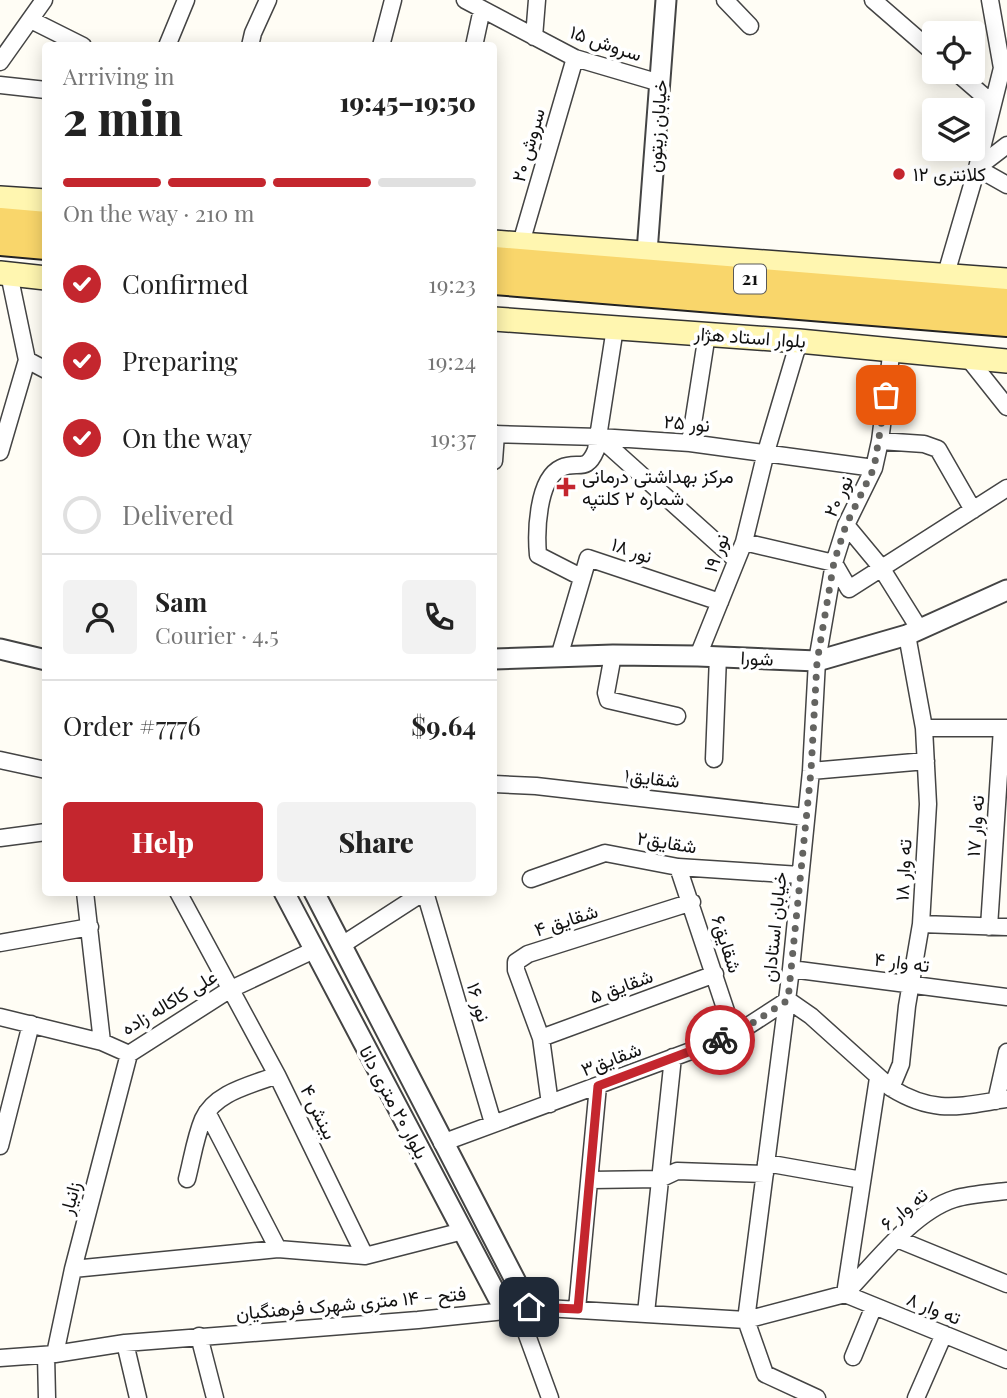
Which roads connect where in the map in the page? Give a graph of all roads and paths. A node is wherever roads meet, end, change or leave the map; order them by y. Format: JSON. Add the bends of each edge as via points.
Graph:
{"nodes":[{"id":1,"x":44,"y":0,"type":"edge"},
{"id":2,"x":186,"y":0,"type":"edge"},
{"id":3,"x":268,"y":0,"type":"edge"},
{"id":4,"x":393,"y":0,"type":"edge"},
{"id":5,"x":465,"y":0,"type":"edge"},
{"id":6,"x":537,"y":0,"type":"edge"},
{"id":7,"x":725,"y":0,"type":"edge"},
{"id":8,"x":873,"y":0,"type":"edge"},
{"id":9,"x":990,"y":0,"type":"edge"},
{"id":10,"x":668,"y":2,"type":"edge"},
{"id":11,"x":482,"y":9,"type":"junction"},
{"id":12,"x":31,"y":20,"type":"junction"},
{"id":13,"x":750,"y":26,"type":"dead end"},
{"id":14,"x":534,"y":37,"type":"junction"},
{"id":15,"x":75,"y":42,"type":"edge"},
{"id":16,"x":169,"y":42,"type":"edge"},
{"id":17,"x":251,"y":42,"type":"edge"},
{"id":18,"x":382,"y":42,"type":"edge"},
{"id":19,"x":475,"y":42,"type":"edge"},
{"id":20,"x":922,"y":43,"type":"edge"},
{"id":21,"x":575,"y":58,"type":"junction"},
{"id":22,"x":0,"y":62,"type":"edge"},
{"id":23,"x":1004,"y":71,"type":"edge"},
{"id":24,"x":660,"y":83,"type":"junction"},
{"id":25,"x":970,"y":84,"type":"edge"},
{"id":26,"x":0,"y":85,"type":"edge"},
{"id":27,"x":42,"y":90,"type":"edge"},
{"id":28,"x":993,"y":104,"type":"junction"},
{"id":29,"x":1007,"y":145,"type":"edge"},
{"id":30,"x":978,"y":168,"type":"junction"},
{"id":31,"x":1007,"y":185,"type":"edge"},
{"id":32,"x":0,"y":198,"type":"edge"},
{"id":33,"x":42,"y":201,"type":"edge"},
{"id":34,"x":0,"y":220,"type":"edge"},
{"id":35,"x":42,"y":224,"type":"edge"},
{"id":36,"x":497,"y":242,"type":"edge"},
{"id":37,"x":0,"y":243,"type":"edge"},
{"id":38,"x":521,"y":243,"type":"junction"},
{"id":39,"x":42,"y":247,"type":"edge"},
{"id":40,"x":647,"y":252,"type":"junction"},
{"id":41,"x":497,"y":259,"type":"edge"},
{"id":42,"x":4,"y":273,"type":"edge"},
{"id":43,"x":946,"y":274,"type":"junction"},
{"id":44,"x":42,"y":278,"type":"edge"},
{"id":45,"x":1007,"y":280,"type":"edge"},
{"id":46,"x":497,"y":282,"type":"edge"},
{"id":47,"x":1007,"y":301,"type":"edge"},
{"id":48,"x":497,"y":319,"type":"edge"},
{"id":49,"x":1007,"y":324,"type":"edge"},
{"id":50,"x":615,"y":328,"type":"junction"},
{"id":51,"x":707,"y":334,"type":"junction"},
{"id":52,"x":799,"y":341,"type":"junction"},
{"id":53,"x":892,"y":348,"type":"junction"},
{"id":54,"x":968,"y":358,"type":"junction"},
{"id":55,"x":27,"y":360,"type":"junction"},
{"id":56,"x":1007,"y":360,"type":"edge"},
{"id":57,"x":42,"y":368,"type":"edge"},
{"id":58,"x":1007,"y":407,"type":"edge"},
{"id":59,"x":497,"y":434,"type":"edge"},
{"id":60,"x":599,"y":437,"type":"junction"},
{"id":61,"x":880,"y":441,"type":"junction"},
{"id":62,"x":690,"y":443,"type":"junction"},
{"id":63,"x":0,"y":452,"type":"edge"},
{"id":64,"x":766,"y":452,"type":"junction"},
{"id":65,"x":874,"y":468,"type":"junction"},
{"id":66,"x":1007,"y":488,"type":"edge"},
{"id":67,"x":973,"y":510,"type":"junction"},
{"id":68,"x":846,"y":525,"type":"junction"},
{"id":69,"x":744,"y":542,"type":"junction"},
{"id":70,"x":736,"y":559,"type":"junction"},
{"id":71,"x":834,"y":562,"type":"junction"},
{"id":72,"x":880,"y":566,"type":"junction"},
{"id":73,"x":581,"y":577,"type":"junction"},
{"id":74,"x":1007,"y":590,"type":"edge"},
{"id":75,"x":720,"y":602,"type":"junction"},
{"id":76,"x":913,"y":632,"type":"junction"},
{"id":77,"x":0,"y":649,"type":"edge"},
{"id":78,"x":613,"y":655,"type":"junction"},
{"id":79,"x":698,"y":656,"type":"junction"},
{"id":80,"x":718,"y":656,"type":"junction"},
{"id":81,"x":559,"y":657,"type":"junction"},
{"id":82,"x":42,"y":659,"type":"edge"},
{"id":83,"x":497,"y":659,"type":"edge"},
{"id":84,"x":817,"y":662,"type":"junction"},
{"id":85,"x":677,"y":716,"type":"dead end"},
{"id":86,"x":924,"y":728,"type":"junction"},
{"id":87,"x":1005,"y":728,"type":"edge"},
{"id":88,"x":714,"y":759,"type":"dead end"},
{"id":89,"x":0,"y":760,"type":"edge"},
{"id":90,"x":926,"y":761,"type":"junction"},
{"id":91,"x":42,"y":769,"type":"edge"},
{"id":92,"x":811,"y":771,"type":"junction"},
{"id":93,"x":497,"y":784,"type":"edge"},
{"id":94,"x":806,"y":817,"type":"junction"},
{"id":95,"x":42,"y":833,"type":"edge"},
{"id":96,"x":0,"y":838,"type":"edge"},
{"id":97,"x":678,"y":867,"type":"junction"},
{"id":98,"x":800,"y":875,"type":"junction"},
{"id":99,"x":531,"y":878,"type":"dead end"},
{"id":100,"x":86,"y":896,"type":"edge"},
{"id":101,"x":180,"y":896,"type":"edge"},
{"id":102,"x":286,"y":896,"type":"edge"},
{"id":103,"x":316,"y":896,"type":"edge"},
{"id":104,"x":425,"y":896,"type":"edge"},
{"id":105,"x":404,"y":897,"type":"edge"},
{"id":106,"x":692,"y":902,"type":"junction"},
{"id":107,"x":921,"y":924,"type":"junction"},
{"id":108,"x":90,"y":927,"type":"junction"},
{"id":109,"x":989,"y":927,"type":"junction"},
{"id":110,"x":1007,"y":927,"type":"edge"},
{"id":111,"x":0,"y":943,"type":"edge"},
{"id":112,"x":342,"y":945,"type":"junction"},
{"id":113,"x":314,"y":950,"type":"junction"},
{"id":114,"x":791,"y":970,"type":"junction"},
{"id":115,"x":715,"y":974,"type":"junction"},
{"id":116,"x":911,"y":985,"type":"junction"},
{"id":117,"x":229,"y":990,"type":"junction"},
{"id":118,"x":1007,"y":997,"type":"edge"},
{"id":119,"x":788,"y":1000,"type":"junction"},
{"id":120,"x":0,"y":1017,"type":"edge"},
{"id":121,"x":31,"y":1024,"type":"junction"},
{"id":122,"x":734,"y":1035,"type":"junction"},
{"id":123,"x":541,"y":1038,"type":"junction"},
{"id":124,"x":102,"y":1042,"type":"junction"},
{"id":125,"x":1007,"y":1052,"type":"edge"},
{"id":126,"x":129,"y":1054,"type":"junction"},
{"id":127,"x":673,"y":1057,"type":"junction"},
{"id":128,"x":277,"y":1075,"type":"junction"},
{"id":129,"x":878,"y":1078,"type":"junction"},
{"id":130,"x":598,"y":1086,"type":"junction"},
{"id":131,"x":891,"y":1088,"type":"junction"},
{"id":132,"x":1001,"y":1100,"type":"edge"},
{"id":133,"x":550,"y":1104,"type":"junction"},
{"id":134,"x":208,"y":1112,"type":"junction"},
{"id":135,"x":493,"y":1123,"type":"junction"},
{"id":136,"x":442,"y":1143,"type":"junction"},
{"id":137,"x":0,"y":1146,"type":"edge"},
{"id":138,"x":765,"y":1169,"type":"junction"},
{"id":139,"x":187,"y":1179,"type":"dead end"},
{"id":140,"x":660,"y":1179,"type":"junction"},
{"id":141,"x":591,"y":1180,"type":"junction"},
{"id":142,"x":862,"y":1180,"type":"junction"},
{"id":143,"x":1007,"y":1191,"type":"edge"},
{"id":144,"x":463,"y":1231,"type":"junction"},
{"id":145,"x":897,"y":1239,"type":"junction"},
{"id":146,"x":278,"y":1249,"type":"junction"},
{"id":147,"x":365,"y":1256,"type":"junction"},
{"id":148,"x":73,"y":1269,"type":"junction"},
{"id":149,"x":1007,"y":1284,"type":"edge"},
{"id":150,"x":845,"y":1294,"type":"junction"},
{"id":151,"x":874,"y":1306,"type":"junction"},
{"id":152,"x":578,"y":1309,"type":"junction"},
{"id":153,"x":518,"y":1310,"type":"junction"},
{"id":154,"x":646,"y":1314,"type":"junction"},
{"id":155,"x":747,"y":1321,"type":"junction"},
{"id":156,"x":944,"y":1334,"type":"junction"},
{"id":157,"x":199,"y":1336,"type":"junction"},
{"id":158,"x":125,"y":1343,"type":"junction"},
{"id":159,"x":51,"y":1354,"type":"junction"},
{"id":160,"x":853,"y":1357,"type":"dead end"},
{"id":161,"x":0,"y":1358,"type":"edge"},
{"id":162,"x":1007,"y":1360,"type":"edge"},
{"id":163,"x":47,"y":1398,"type":"edge"},
{"id":164,"x":138,"y":1398,"type":"edge"},
{"id":165,"x":215,"y":1398,"type":"edge"},
{"id":166,"x":550,"y":1398,"type":"edge"},
{"id":167,"x":817,"y":1398,"type":"edge"},
{"id":168,"x":916,"y":1398,"type":"edge"}],
"edges":[{"from":1,"to":12,"type":"street"},
{"from":2,"to":16,"type":"street"},
{"from":3,"to":17,"type":"street"},
{"from":4,"to":18,"type":"street"},
{"from":5,"to":11,"type":"street","name":"سروش ۱۵"},
{"from":6,"to":14,"type":"street"},
{"from":7,"to":13,"type":"street"},
{"from":8,"to":20,"type":"street"},
{"from":9,"to":23,"type":"street"},
{"from":10,"to":24,"type":"street","name":"خیابان زیتون"},
{"from":11,"to":14,"type":"street","name":"سروش ۱۵"},
{"from":11,"to":19,"type":"street"},
{"from":12,"to":15,"type":"street"},
{"from":12,"to":22,"type":"street"},
{"from":14,"to":21,"type":"street","name":"سروش ۱۵"},
{"from":21,"to":24,"type":"street","name":"سروش ۱۵"},
{"from":21,"to":38,"type":"street","name":"سروش ۲۰"},
{"from":23,"to":28,"type":"street"},
{"from":24,"to":40,"type":"street","name":"خیابان زیتون"},
{"from":25,"to":28,"type":"street"},
{"from":26,"to":27,"type":"street"},
{"from":28,"to":30,"type":"street"},
{"from":29,"to":30,"type":"street"},
{"from":30,"to":31,"type":"street"},
{"from":30,"to":43,"type":"street"},
{"from":32,"to":33,"type":"main road"},
{"from":34,"to":35,"type":"main road"},
{"from":36,"to":38,"type":"main road"},
{"from":37,"to":39,"type":"main road"},
{"from":38,"to":40,"type":"main road"},
{"from":40,"to":43,"type":"main road"},
{"from":41,"to":47,"type":"main road","number":"21"},
{"from":42,"to":44,"type":"main road"},
{"from":42,"to":55,"type":"street"},
{"from":43,"to":45,"type":"main road"},
{"from":46,"to":49,"type":"main road","name":"بلوار استاد هژار","number":"21"},
{"from":48,"to":50,"type":"main road","name":"بلوار استاد هژار"},
{"from":50,"to":51,"type":"main road","name":"بلوار استاد هژار"},
{"from":50,"to":60,"type":"street"},
{"from":51,"to":52,"type":"main road","name":"بلوار استاد هژار"},
{"from":51,"to":62,"type":"street"},
{"from":52,"to":53,"type":"main road","name":"بلوار استاد هژار"},
{"from":52,"to":64,"type":"street","name":"نور ۱۹"},
{"from":53,"to":54,"type":"main road","name":"بلوار استاد هژار"},
{"from":53,"to":61,"type":"street","name":"نور ۲۰"},
{"from":54,"to":56,"type":"main road","name":"بلوار استاد هژار"},
{"from":54,"to":58,"type":"street"},
{"from":55,"to":57,"type":"street"},
{"from":55,"to":63,"type":"street"},
{"from":59,"to":60,"type":"street","name":"نور ۲۵"},
{"from":60,"to":62,"type":"street","name":"نور ۲۵"},
{"from":60,"to":70,"type":"street"},
{"from":60,"to":73,"type":"street","via":[[591,461],[562,467],[548,481],[536,532],[538,555]]},
{"from":61,"to":65,"type":"street","name":"نور ۲۰"},
{"from":61,"to":67,"type":"street","via":[[938,449]]},
{"from":62,"to":64,"type":"street","name":"نور ۲۵"},
{"from":64,"to":65,"type":"street","name":"نور ۲۵"},
{"from":64,"to":69,"type":"street","name":"نور ۱۹"},
{"from":65,"to":68,"type":"street","name":"نور ۲۰"},
{"from":66,"to":67,"type":"street"},
{"from":67,"to":72,"type":"street"},
{"from":68,"to":71,"type":"street","name":"نور ۲۰"},
{"from":68,"to":72,"type":"street"},
{"from":69,"to":70,"type":"street","name":"نور ۱۹"},
{"from":69,"to":71,"type":"street"},
{"from":70,"to":75,"type":"street","name":"نور ۱۹"},
{"from":71,"to":72,"type":"street","via":[[849,589]]},
{"from":71,"to":84,"type":"street","name":"نور ۲۰"},
{"from":72,"to":76,"type":"street"},
{"from":73,"to":75,"type":"street","name":"نور ۱۸","via":[[588,558]]},
{"from":73,"to":81,"type":"street"},
{"from":74,"to":76,"type":"street","name":"شورا"},
{"from":75,"to":79,"type":"street","name":"نور ۱۹"},
{"from":76,"to":84,"type":"street","name":"شورا"},
{"from":76,"to":86,"type":"street","name":"ته وار ۱۸"},
{"from":77,"to":82,"type":"street"},
{"from":78,"to":79,"type":"street","name":"شورا"},
{"from":78,"to":81,"type":"street","name":"شورا"},
{"from":78,"to":85,"type":"street","via":[[608,700]]},
{"from":79,"to":80,"type":"street","name":"شورا"},
{"from":80,"to":84,"type":"street","name":"شورا"},
{"from":80,"to":88,"type":"street"},
{"from":81,"to":83,"type":"street","name":"شورا"},
{"from":84,"to":92,"type":"street","name":"خیابان استادان"},
{"from":86,"to":87,"type":"street"},
{"from":86,"to":90,"type":"street","name":"ته وار ۱۸"},
{"from":87,"to":109,"type":"street","name":"ته وار ۱۷"},
{"from":89,"to":91,"type":"street"},
{"from":90,"to":92,"type":"street"},
{"from":90,"to":107,"type":"street","name":"ته وار ۱۸"},
{"from":92,"to":94,"type":"street","name":"خیابان استادان"},
{"from":93,"to":94,"type":"street","name":"شقایق۱"},
{"from":94,"to":98,"type":"street","name":"خیابان استادان"},
{"from":95,"to":96,"type":"street"},
{"from":97,"to":98,"type":"street","name":"شقایق۲"},
{"from":97,"to":99,"type":"street","name":"شقایق۲","via":[[605,853]]},
{"from":97,"to":106,"type":"street","name":"شقایق۶"},
{"from":98,"to":114,"type":"street","name":"خیابان استادان"},
{"from":100,"to":108,"type":"street"},
{"from":101,"to":117,"type":"street","name":"بینش ۴"},
{"from":102,"to":113,"type":"street","name":"بلوار ۲۰ متری دانا"},
{"from":103,"to":112,"type":"street","name":"بلوار ۲۰ متری دانا"},
{"from":104,"to":135,"type":"street","name":"نور ۱۶"},
{"from":105,"to":112,"type":"street"},
{"from":106,"to":115,"type":"street","name":"شقایق۶"},
{"from":106,"to":123,"type":"street","name":"شقایق ۴","via":[[516,962]]},
{"from":107,"to":109,"type":"street"},
{"from":107,"to":116,"type":"street","name":"ته وار ۱۸"},
{"from":108,"to":111,"type":"street"},
{"from":108,"to":124,"type":"street"},
{"from":109,"to":110,"type":"street"},
{"from":112,"to":136,"type":"street","name":"بلوار ۲۰ متری دانا"},
{"from":113,"to":117,"type":"street","name":"علی کاکاله زاده"},
{"from":113,"to":144,"type":"street","name":"بلوار ۲۰ متری دانا"},
{"from":114,"to":116,"type":"street","name":"ته وار ۴"},
{"from":114,"to":119,"type":"street","name":"خیابان استادان"},
{"from":115,"to":122,"type":"street","name":"شقایق۶"},
{"from":115,"to":123,"type":"street","name":"شقایق ۵"},
{"from":116,"to":118,"type":"street","name":"ته وار ۴"},
{"from":116,"to":131,"type":"street","name":"ته وار ۱۸","via":[[901,1064]]},
{"from":117,"to":126,"type":"street","name":"علی کاکاله زاده"},
{"from":117,"to":128,"type":"street","name":"بینش ۴"},
{"from":119,"to":122,"type":"street","name":"شقایق۳"},
{"from":119,"to":129,"type":"street"},
{"from":119,"to":138,"type":"street","name":"خیابان استادان"},
{"from":120,"to":121,"type":"street","name":"علی کاکاله زاده"},
{"from":121,"to":124,"type":"street","name":"علی کاکاله زاده"},
{"from":121,"to":137,"type":"street"},
{"from":122,"to":127,"type":"street","name":"شقایق۳"},
{"from":123,"to":133,"type":"street","name":"شقایق ۴"},
{"from":124,"to":126,"type":"street","name":"علی کاکاله زاده"},
{"from":125,"to":132,"type":"street"},
{"from":126,"to":148,"type":"street","name":"زانیار"},
{"from":127,"to":130,"type":"street","name":"شقایق۳"},
{"from":127,"to":140,"type":"street"},
{"from":128,"to":134,"type":"street","via":[[228,1094]]},
{"from":128,"to":147,"type":"street","name":"بینش ۴"},
{"from":129,"to":131,"type":"street"},
{"from":129,"to":142,"type":"street"},
{"from":130,"to":133,"type":"street","name":"شقایق۳"},
{"from":130,"to":141,"type":"street"},
{"from":131,"to":132,"type":"street","via":[[929,1106]]},
{"from":133,"to":135,"type":"street","name":"شقایق۳"},
{"from":134,"to":139,"type":"street"},
{"from":134,"to":146,"type":"street"},
{"from":135,"to":136,"type":"street","name":"شقایق۳"},
{"from":136,"to":153,"type":"street","name":"بلوار ۲۰ متری دانا"},
{"from":138,"to":140,"type":"street","via":[[677,1171]]},
{"from":138,"to":142,"type":"street"},
{"from":138,"to":155,"type":"street","name":"خیابان استادان"},
{"from":140,"to":141,"type":"street"},
{"from":140,"to":154,"type":"street"},
{"from":141,"to":152,"type":"street"},
{"from":142,"to":150,"type":"street"},
{"from":143,"to":145,"type":"street","name":"ته وار ۶","via":[[954,1199]]},
{"from":144,"to":147,"type":"street"},
{"from":144,"to":153,"type":"street","name":"بلوار ۲۰ متری دانا"},
{"from":145,"to":149,"type":"street"},
{"from":145,"to":150,"type":"street","name":"ته وار ۶"},
{"from":146,"to":147,"type":"street"},
{"from":146,"to":148,"type":"street"},
{"from":148,"to":159,"type":"street","name":"زانیار"},
{"from":150,"to":151,"type":"street","name":"ته وار ۸"},
{"from":150,"to":155,"type":"street","name":"فتح - ۱۴ متری شهرک فرهنگیان"},
{"from":151,"to":156,"type":"street","name":"ته وار ۸"},
{"from":151,"to":160,"type":"street"},
{"from":152,"to":153,"type":"street","name":"فتح - ۱۴ متری شهرک فرهنگیان"},
{"from":152,"to":154,"type":"street","name":"فتح - ۱۴ متری شهرک فرهنگیان"},
{"from":153,"to":157,"type":"street","name":"فتح - ۱۴ متری شهرک فرهنگیان"},
{"from":153,"to":166,"type":"street"},
{"from":154,"to":155,"type":"street","name":"فتح - ۱۴ متری شهرک فرهنگیان"},
{"from":155,"to":167,"type":"street","via":[[765,1374]]},
{"from":156,"to":162,"type":"street","name":"ته وار ۸"},
{"from":156,"to":168,"type":"street"},
{"from":157,"to":158,"type":"street","name":"فتح - ۱۴ متری شهرک فرهنگیان"},
{"from":157,"to":165,"type":"street"},
{"from":158,"to":159,"type":"street","name":"فتح - ۱۴ متری شهرک فرهنگیان"},
{"from":158,"to":164,"type":"street"},
{"from":159,"to":161,"type":"street","name":"فتح - ۱۴ متری شهرک فرهنگیان"},
{"from":159,"to":163,"type":"street","name":"زانیار"}]}
